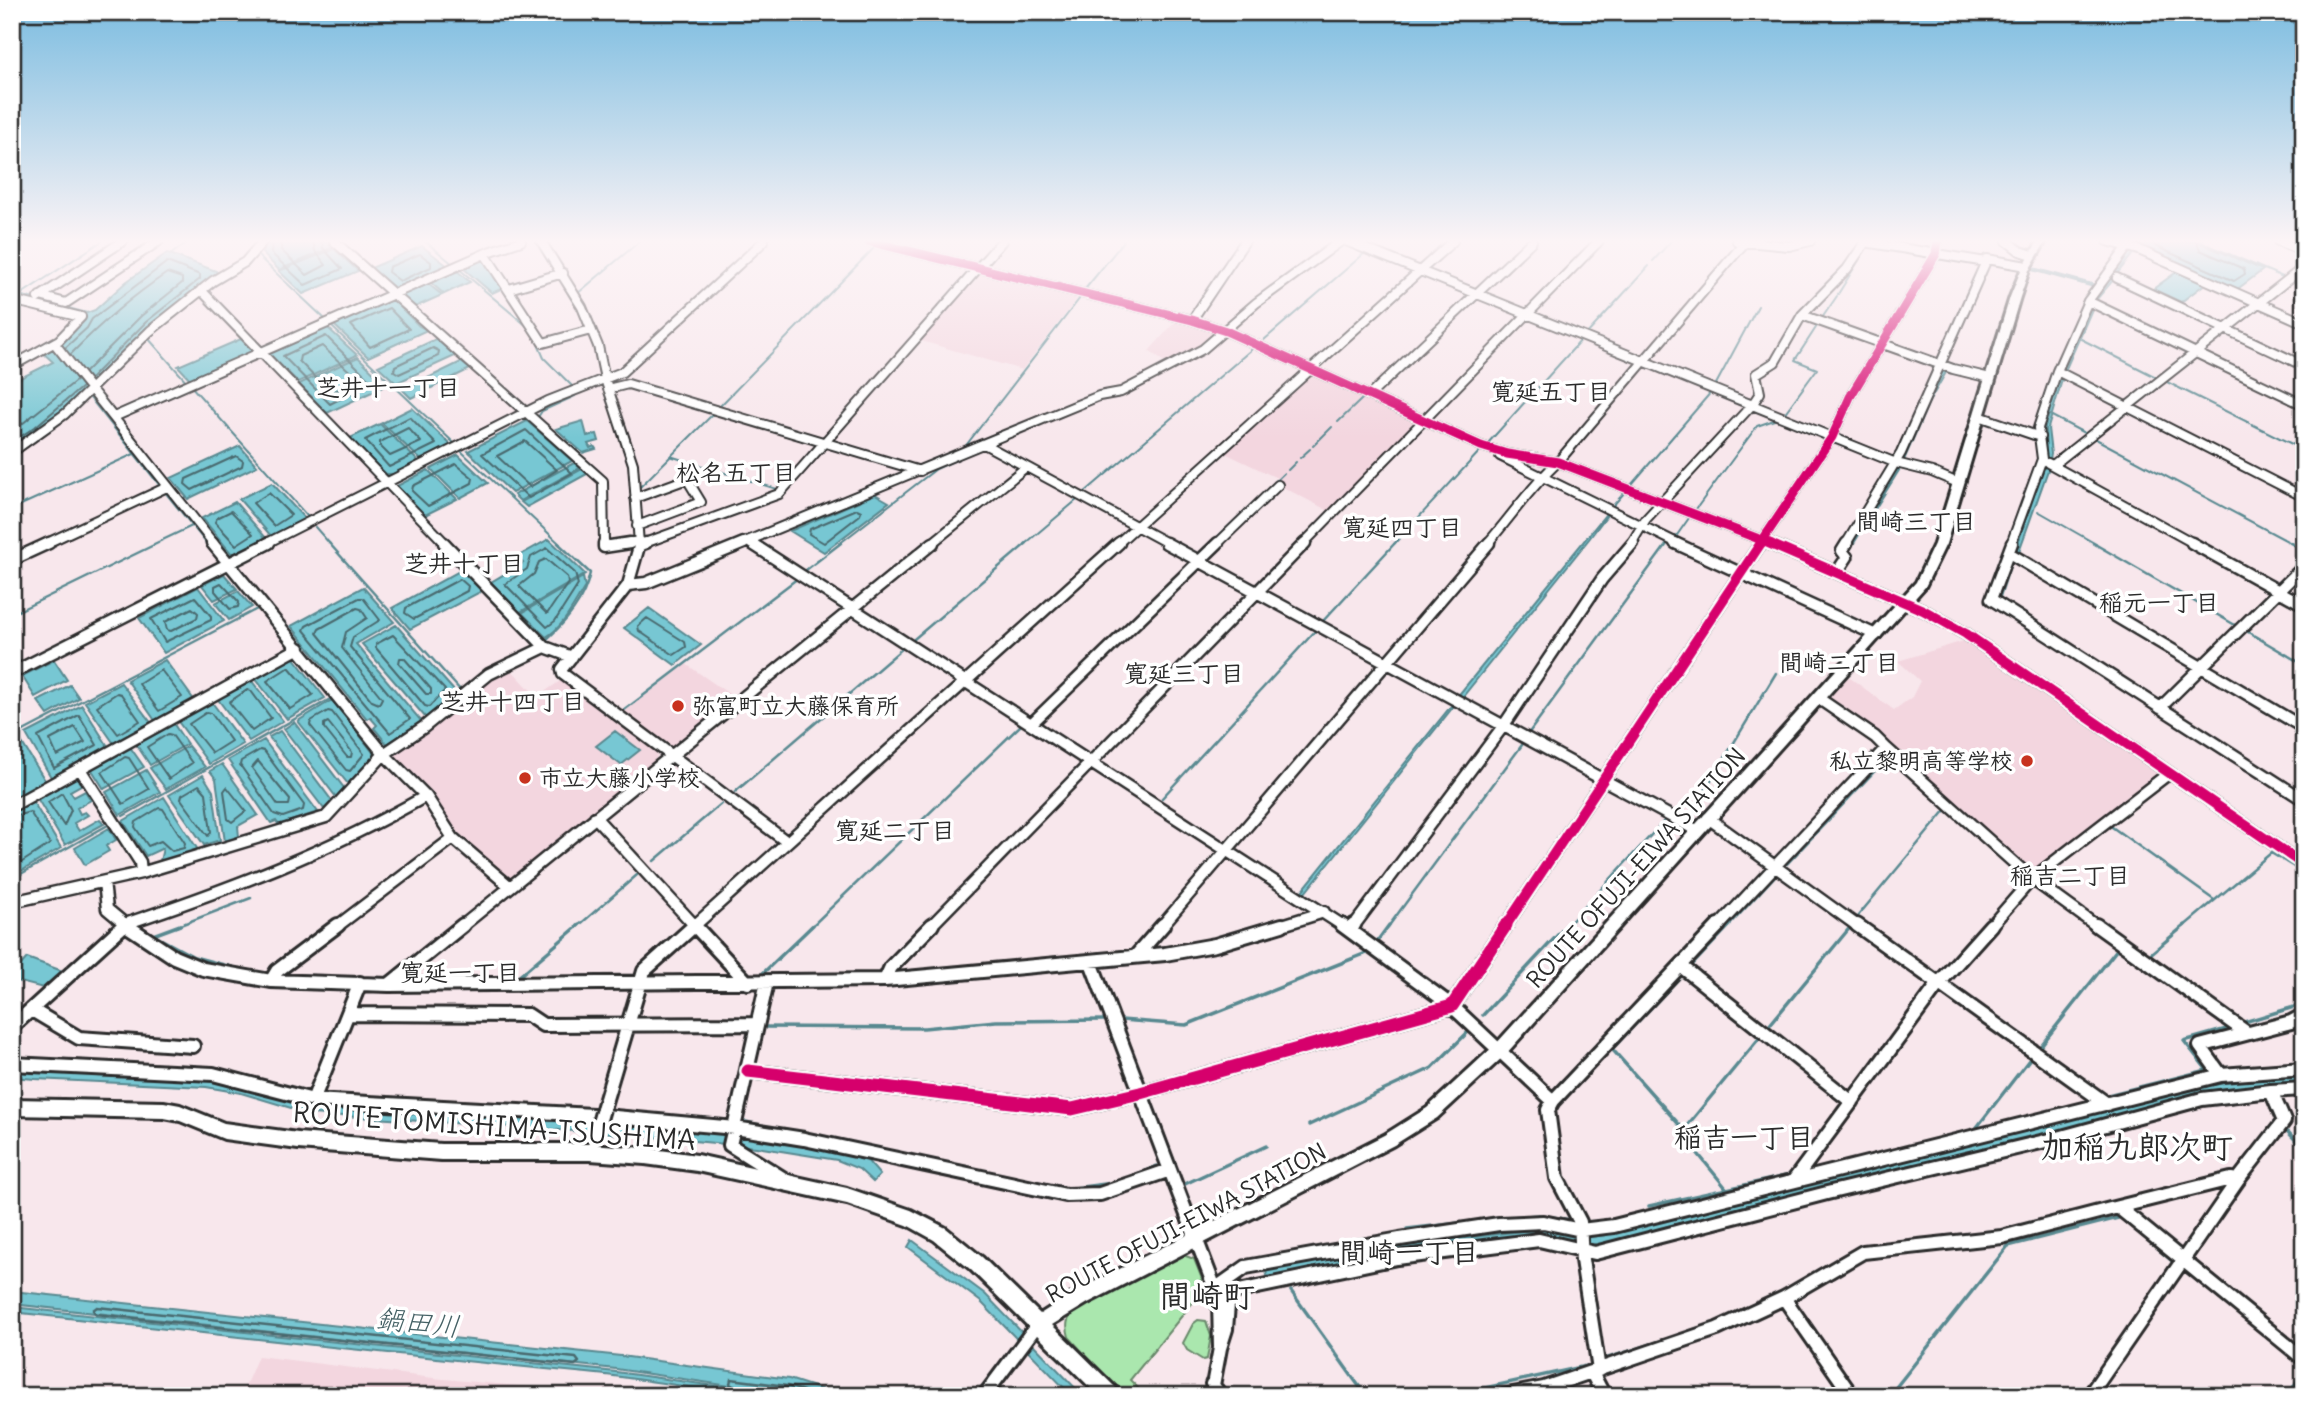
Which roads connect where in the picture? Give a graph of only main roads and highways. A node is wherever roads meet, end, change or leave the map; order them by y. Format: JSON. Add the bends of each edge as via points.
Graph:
{"nodes":[{"id":1,"x":2014,"y":307,"type":"edge"},
{"id":2,"x":16,"y":1104,"type":"edge"},
{"id":3,"x":1029,"y":1336,"type":"junction"},
{"id":4,"x":1112,"y":1396,"type":"edge"}],
"edges":[{"from":1,"to":3,"type":"main road","name":"ROUTE OFUJI-EIWA STATION","via":[[1928,573],[1500,1050],[1432,1113],[1390,1140],[1082,1297]]},
{"from":2,"to":3,"type":"main road","name":"ROUTE TOMISHIMA-TSUSHIMA","via":[[164,1110],[224,1132],[364,1147],[441,1152],[592,1146],[697,1163],[847,1196],[940,1234],[976,1263]]},
{"from":3,"to":4,"type":"main road","name":"ROUTE TOMISHIMA-TSUSHIMA"}]}
